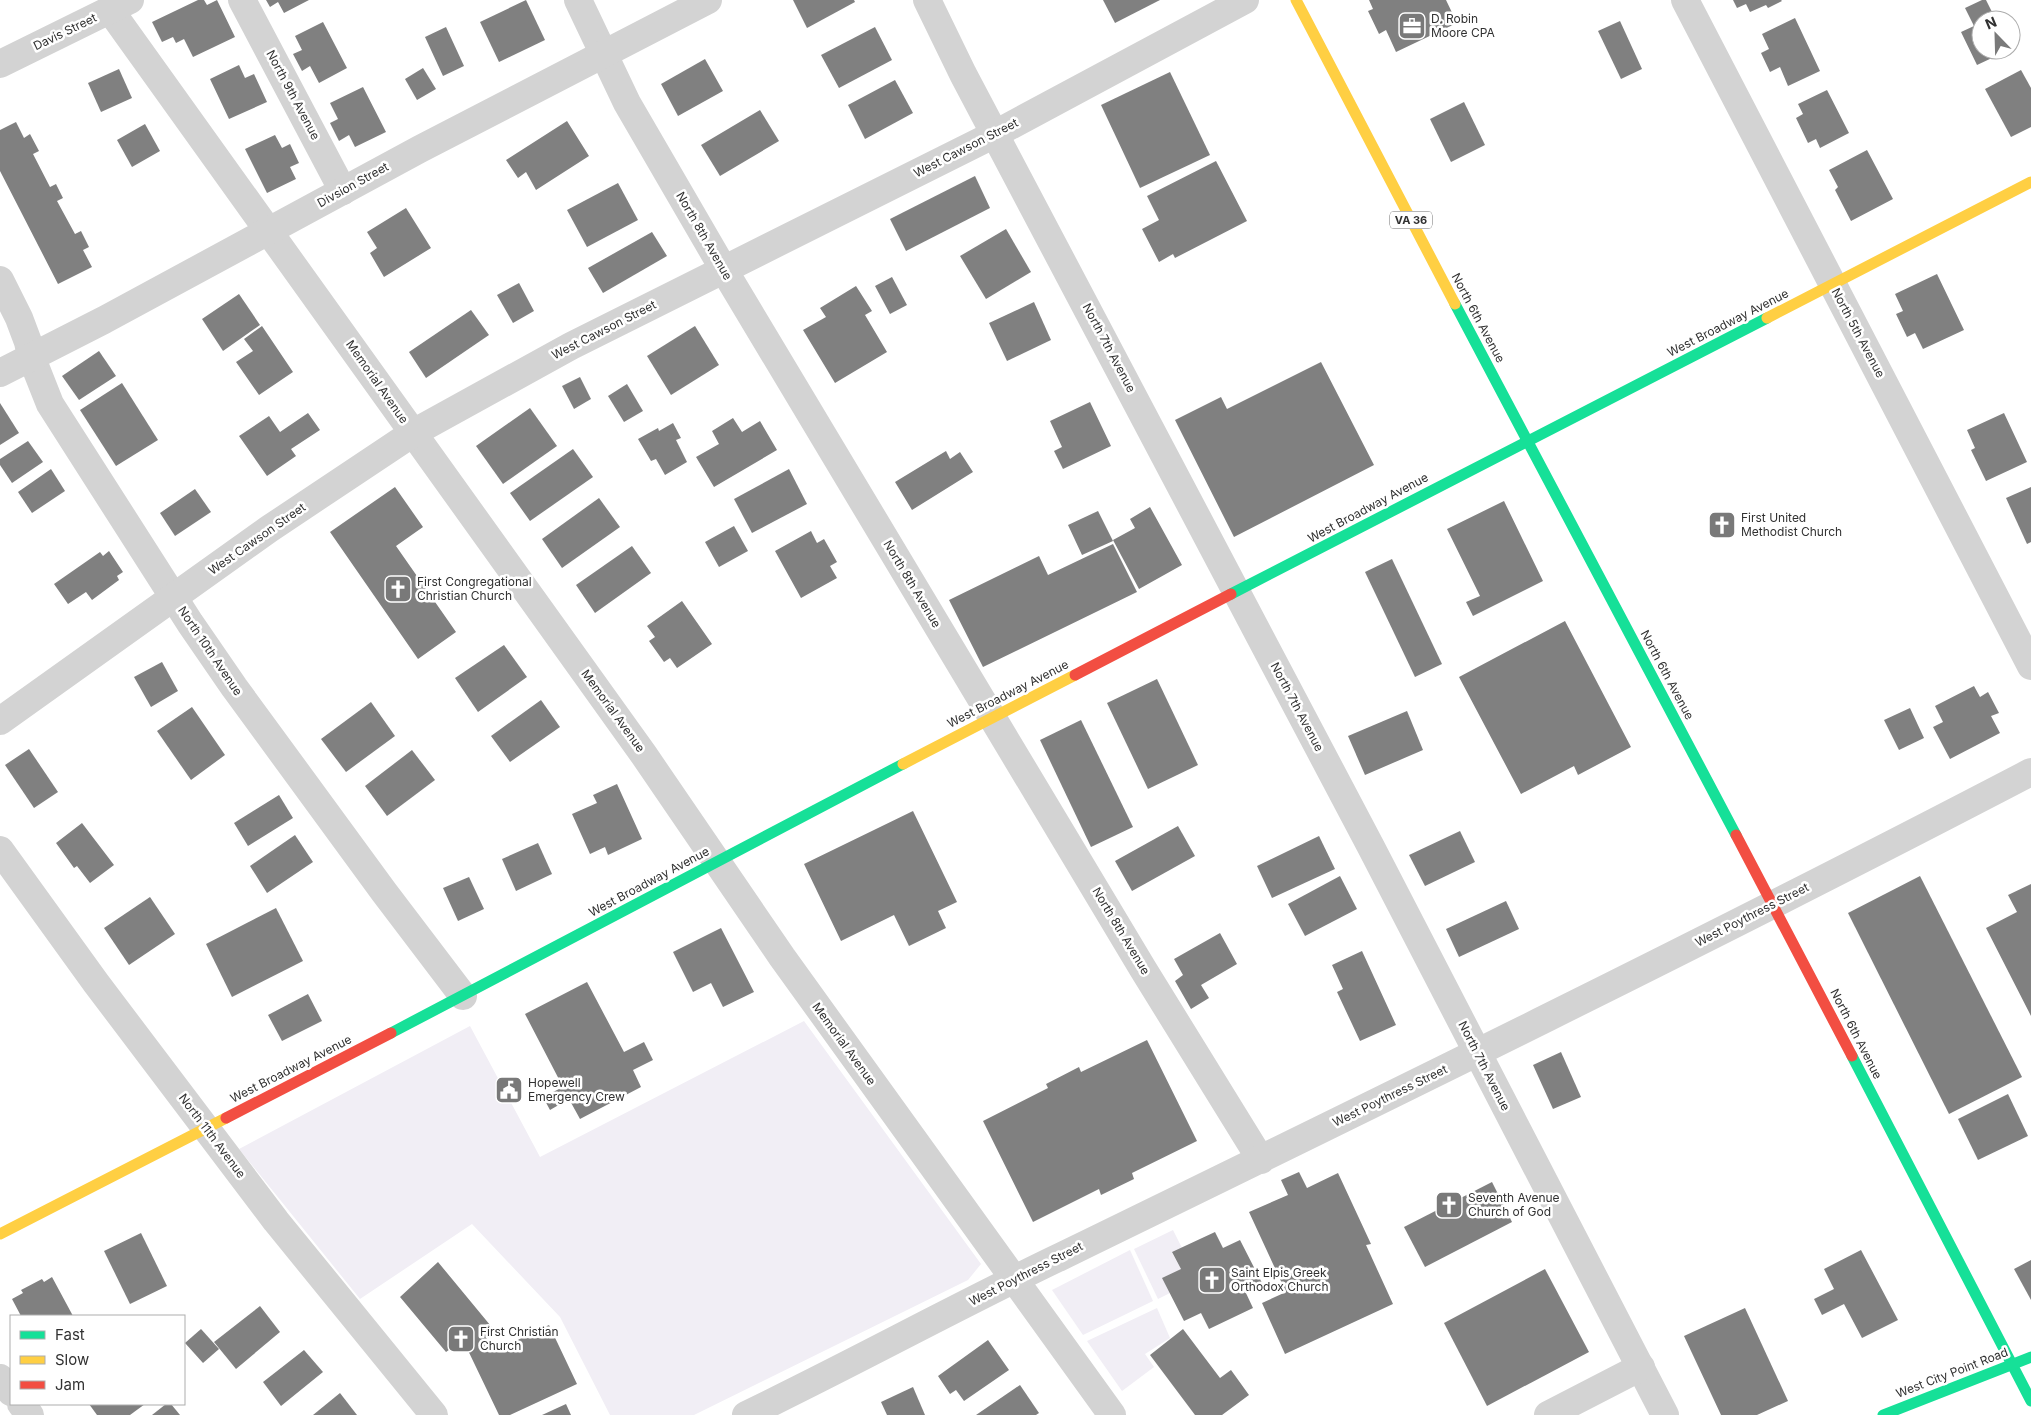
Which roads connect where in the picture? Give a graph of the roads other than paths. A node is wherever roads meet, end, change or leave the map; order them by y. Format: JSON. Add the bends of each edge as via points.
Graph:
{"nodes":[{"id":1,"x":242,"y":0,"type":"edge"},
{"id":2,"x":578,"y":0,"type":"edge"},
{"id":3,"x":708,"y":0,"type":"edge"},
{"id":4,"x":927,"y":0,"type":"edge"},
{"id":5,"x":1245,"y":0,"type":"edge"},
{"id":6,"x":1296,"y":0,"type":"edge"},
{"id":7,"x":1685,"y":0,"type":"edge"},
{"id":8,"x":120,"y":5,"type":"edge"},
{"id":9,"x":604,"y":55,"type":"junction"},
{"id":10,"x":0,"y":64,"type":"edge"},
{"id":11,"x":995,"y":134,"type":"junction"},
{"id":12,"x":2031,"y":182,"type":"edge"},
{"id":13,"x":343,"y":191,"type":"junction"},
{"id":14,"x":268,"y":232,"type":"junction"},
{"id":15,"x":724,"y":270,"type":"junction"},
{"id":16,"x":0,"y":280,"type":"edge"},
{"id":17,"x":1832,"y":284,"type":"junction"},
{"id":18,"x":31,"y":356,"type":"junction"},
{"id":19,"x":0,"y":373,"type":"edge"},
{"id":20,"x":413,"y":433,"type":"junction"},
{"id":21,"x":1527,"y":441,"type":"junction"},
{"id":22,"x":1236,"y":593,"type":"junction"},
{"id":23,"x":174,"y":597,"type":"junction"},
{"id":24,"x":2031,"y":666,"type":"edge"},
{"id":25,"x":992,"y":718,"type":"junction"},
{"id":26,"x":0,"y":721,"type":"edge"},
{"id":27,"x":2031,"y":772,"type":"edge"},
{"id":28,"x":0,"y":850,"type":"edge"},
{"id":29,"x":716,"y":862,"type":"junction"},
{"id":30,"x":1773,"y":904,"type":"junction"},
{"id":31,"x":463,"y":996,"type":"junction"},
{"id":32,"x":1477,"y":1053,"type":"junction"},
{"id":33,"x":206,"y":1128,"type":"junction"},
{"id":34,"x":1261,"y":1160,"type":"junction"},
{"id":35,"x":0,"y":1234,"type":"edge"},
{"id":36,"x":1014,"y":1280,"type":"junction"},
{"id":37,"x":2031,"y":1357,"type":"edge"},
{"id":38,"x":2012,"y":1365,"type":"junction"},
{"id":39,"x":1640,"y":1368,"type":"junction"},
{"id":40,"x":0,"y":1378,"type":"edge"},
{"id":41,"x":10,"y":1391,"type":"edge"},
{"id":42,"x":2031,"y":1401,"type":"edge"},
{"id":43,"x":22,"y":1405,"type":"edge"},
{"id":44,"x":30,"y":1415,"type":"edge"},
{"id":45,"x":434,"y":1415,"type":"edge"},
{"id":46,"x":746,"y":1415,"type":"edge"},
{"id":47,"x":1112,"y":1415,"type":"edge"},
{"id":48,"x":1548,"y":1415,"type":"edge"},
{"id":49,"x":1665,"y":1415,"type":"edge"},
{"id":50,"x":1883,"y":1415,"type":"edge"}],
"edges":[{"from":1,"to":13,"type":"street","name":"North 9th Avenue"},
{"from":2,"to":9,"type":"street","name":"North 8th Avenue"},
{"from":3,"to":9,"type":"street","name":"Divsion Street"},
{"from":4,"to":11,"type":"street","name":"North 7th Avenue"},
{"from":5,"to":11,"type":"street","name":"West Cawson Street"},
{"from":6,"to":21,"type":"main road","name":"North 6th Avenue","number":"VA 36"},
{"from":7,"to":17,"type":"street","name":"North 5th Avenue"},
{"from":8,"to":10,"type":"street","name":"Davis Street"},
{"from":8,"to":14,"type":"street","name":"Memorial Avenue"},
{"from":9,"to":13,"type":"street","name":"Divsion Street"},
{"from":9,"to":15,"type":"street","name":"North 8th Avenue","via":[[627,103]]},
{"from":11,"to":15,"type":"street","name":"West Cawson Street"},
{"from":11,"to":22,"type":"street","name":"North 7th Avenue"},
{"from":12,"to":17,"type":"main road","name":"West Broadway Avenue"},
{"from":13,"to":14,"type":"street","name":"Divsion Street"},
{"from":14,"to":18,"type":"street","name":"Divsion Street"},
{"from":14,"to":20,"type":"street","name":"Memorial Avenue"},
{"from":15,"to":20,"type":"street","name":"West Cawson Street","via":[[571,346]]},
{"from":15,"to":25,"type":"street","name":"North 8th Avenue"},
{"from":16,"to":18,"type":"street","name":"North 10th Avenue","via":[[19,318]]},
{"from":17,"to":21,"type":"main road","name":"West Broadway Avenue"},
{"from":17,"to":24,"type":"street","name":"North 5th Avenue"},
{"from":18,"to":19,"type":"street","name":"Divsion Street"},
{"from":18,"to":23,"type":"street","name":"North 10th Avenue","via":[[50,404]]},
{"from":20,"to":23,"type":"street","name":"West Cawson Street"},
{"from":20,"to":29,"type":"street","name":"Memorial Avenue","via":[[644,755]]},
{"from":21,"to":22,"type":"main road","name":"West Broadway Avenue"},
{"from":21,"to":30,"type":"main road","name":"North 6th Avenue"},
{"from":22,"to":25,"type":"main road","name":"West Broadway Avenue"},
{"from":22,"to":32,"type":"street","name":"North 7th Avenue"},
{"from":23,"to":26,"type":"street","name":"West Cawson Street"},
{"from":23,"to":31,"type":"street","name":"North 10th Avenue","via":[[234,687]]},
{"from":25,"to":29,"type":"main road","name":"West Broadway Avenue"},
{"from":25,"to":34,"type":"street","name":"North 8th Avenue"},
{"from":27,"to":30,"type":"street","name":"West Poythress Street"},
{"from":28,"to":33,"type":"street","name":"North 11th Avenue"},
{"from":29,"to":31,"type":"main road","name":"West Broadway Avenue"},
{"from":29,"to":36,"type":"street","name":"Memorial Avenue"},
{"from":30,"to":32,"type":"street","name":"West Poythress Street"},
{"from":30,"to":38,"type":"main road","name":"North 6th Avenue"},
{"from":31,"to":33,"type":"main road","name":"West Broadway Avenue"},
{"from":32,"to":34,"type":"street","name":"West Poythress Street"},
{"from":32,"to":39,"type":"street","name":"North 7th Avenue"},
{"from":33,"to":35,"type":"main road","name":"West Broadway Avenue"},
{"from":33,"to":45,"type":"street","name":"North 11th Avenue"},
{"from":34,"to":36,"type":"street","name":"West Poythress Street"},
{"from":36,"to":46,"type":"street","name":"West Poythress Street"},
{"from":36,"to":47,"type":"street","name":"Memorial Avenue"},
{"from":37,"to":38,"type":"main road","name":"West City Point Road"},
{"from":38,"to":42,"type":"main road","name":"North 6th Avenue"},
{"from":38,"to":50,"type":"main road","name":"West City Point Road"},
{"from":39,"to":48,"type":"street"},
{"from":39,"to":49,"type":"street","name":"North 7th Avenue"},
{"from":40,"to":41,"type":"street"},
{"from":43,"to":44,"type":"street"}]}
